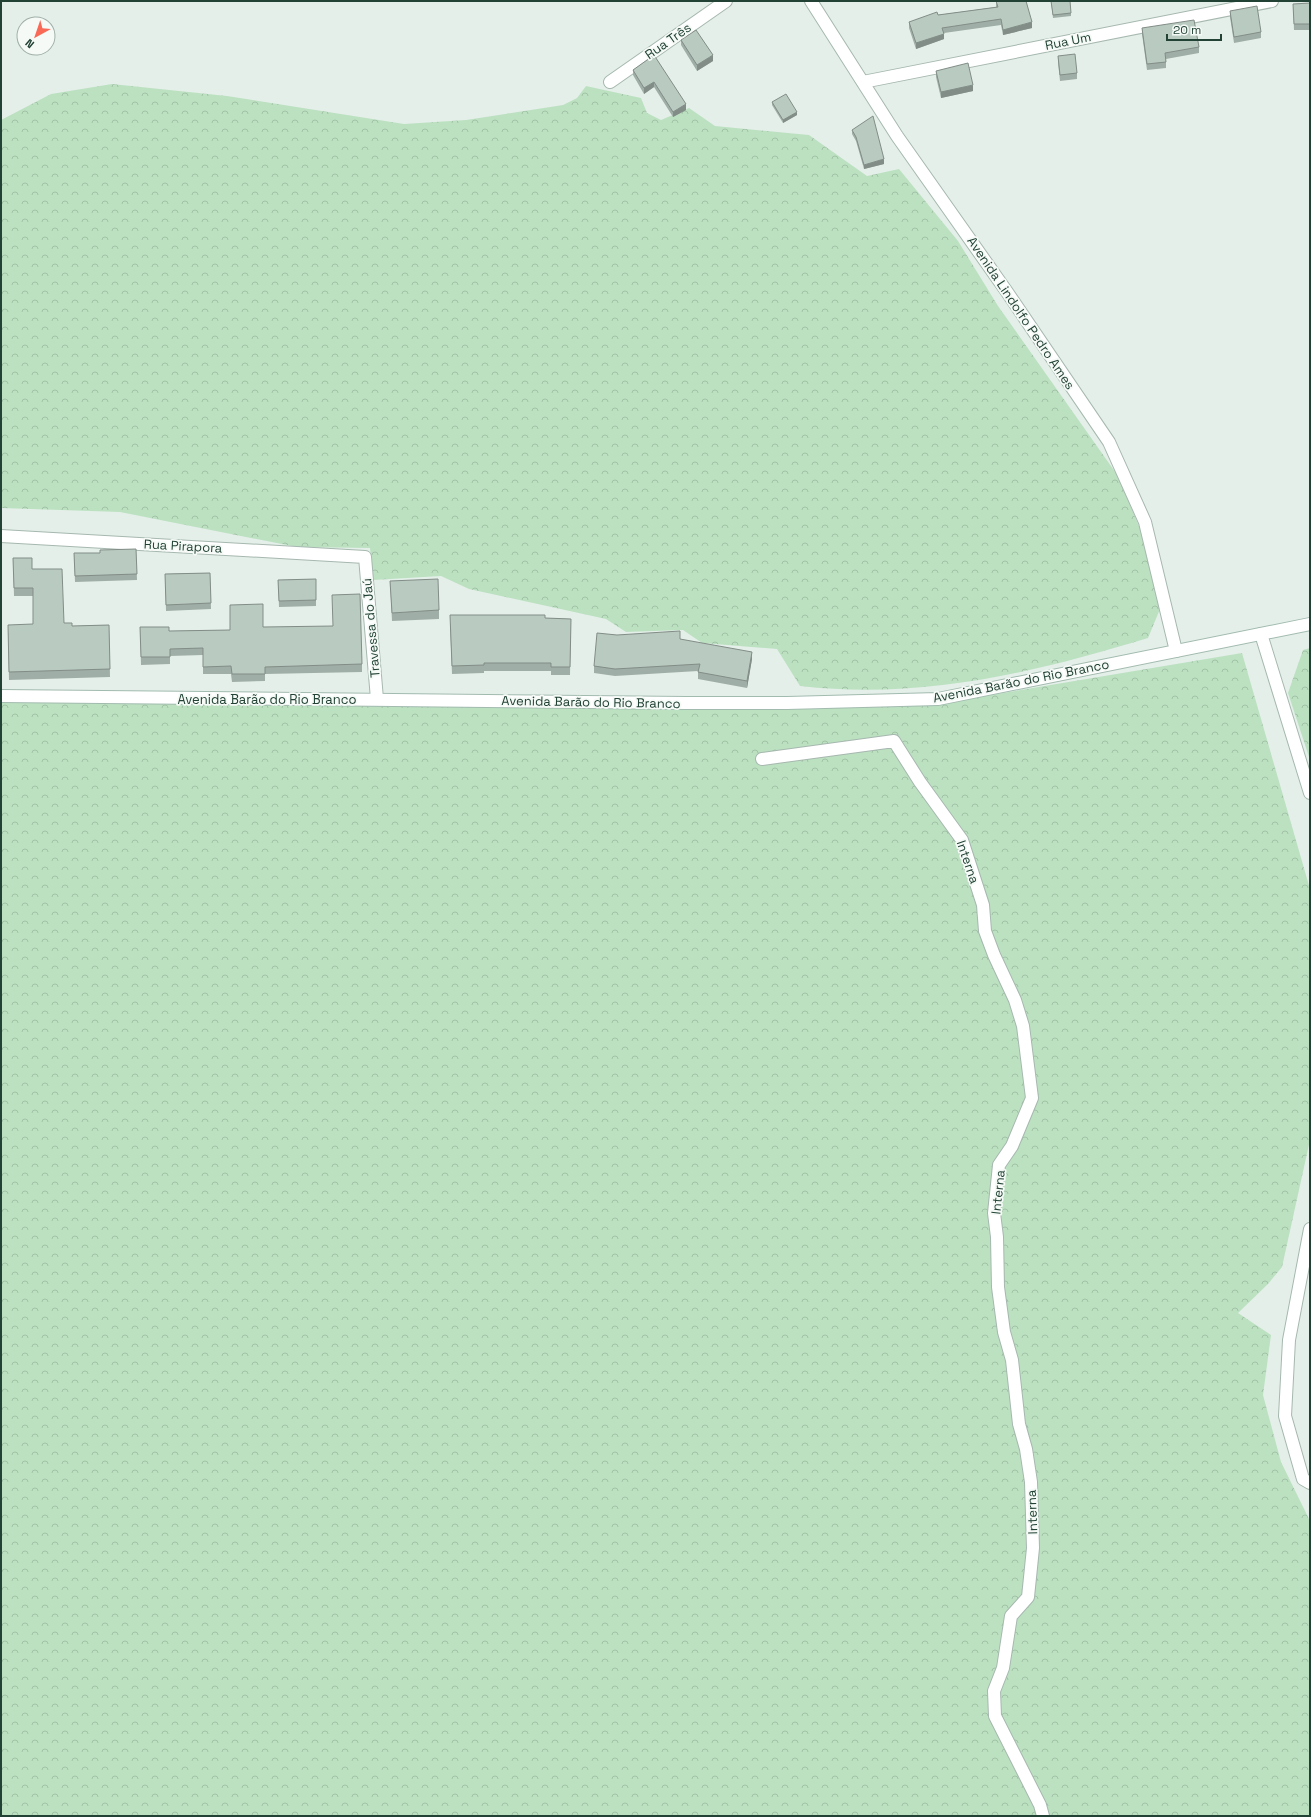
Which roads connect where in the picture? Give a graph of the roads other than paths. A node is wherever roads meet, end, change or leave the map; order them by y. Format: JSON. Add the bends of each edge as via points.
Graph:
{"nodes":[{"id":1,"x":726,"y":1,"type":"edge"},
{"id":2,"x":811,"y":1,"type":"edge"},
{"id":3,"x":1272,"y":1,"type":"edge"},
{"id":4,"x":610,"y":82,"type":"dead end"},
{"id":5,"x":863,"y":82,"type":"junction"},
{"id":6,"x":1,"y":536,"type":"edge"},
{"id":7,"x":365,"y":557,"type":"joint"},
{"id":8,"x":1310,"y":624,"type":"edge"},
{"id":9,"x":1261,"y":634,"type":"junction"},
{"id":10,"x":1176,"y":651,"type":"junction"},
{"id":11,"x":1,"y":696,"type":"edge"},
{"id":12,"x":377,"y":699,"type":"junction"},
{"id":13,"x":762,"y":759,"type":"dead end"},
{"id":14,"x":1310,"y":793,"type":"edge"},
{"id":15,"x":1310,"y":1229,"type":"edge"},
{"id":16,"x":1310,"y":1483,"type":"edge"},
{"id":17,"x":1044,"y":1816,"type":"edge"}],
"edges":[{"from":1,"to":4,"type":"street","name":"Rua Três"},
{"from":2,"to":5,"type":"street","name":"Avenida Lindolfo Pedro Ames"},
{"from":3,"to":5,"type":"street","name":"Rua Um"},
{"from":5,"to":10,"type":"street","name":"Avenida Lindolfo Pedro Ames","via":[[1109,442],[1145,522]]},
{"from":6,"to":7,"type":"street","name":"Rua Pirapora"},
{"from":7,"to":12,"type":"street","name":"Travessa do Jaú"},
{"from":8,"to":9,"type":"street","name":"Avenida Barão do Rio Branco"},
{"from":9,"to":10,"type":"street","name":"Avenida Barão do Rio Branco"},
{"from":9,"to":14,"type":"street"},
{"from":10,"to":12,"type":"street","name":"Avenida Barão do Rio Branco","via":[[938,699],[787,703]]},
{"from":11,"to":12,"type":"street","name":"Avenida Barão do Rio Branco"},
{"from":13,"to":17,"type":"street","name":"Interna","via":[[894,741],[962,840],[983,905],[986,931],[1016,1000],[1023,1026],[1032,1098],[1012,1146],[999,1166],[994,1213],[1003,1325],[1012,1360],[1019,1424],[1026,1449],[1030,1482],[1033,1548],[1028,1597],[1011,1616],[1004,1668],[994,1691],[995,1716]]},
{"from":15,"to":16,"type":"street","via":[[1289,1340],[1285,1416],[1303,1479]]}]}
